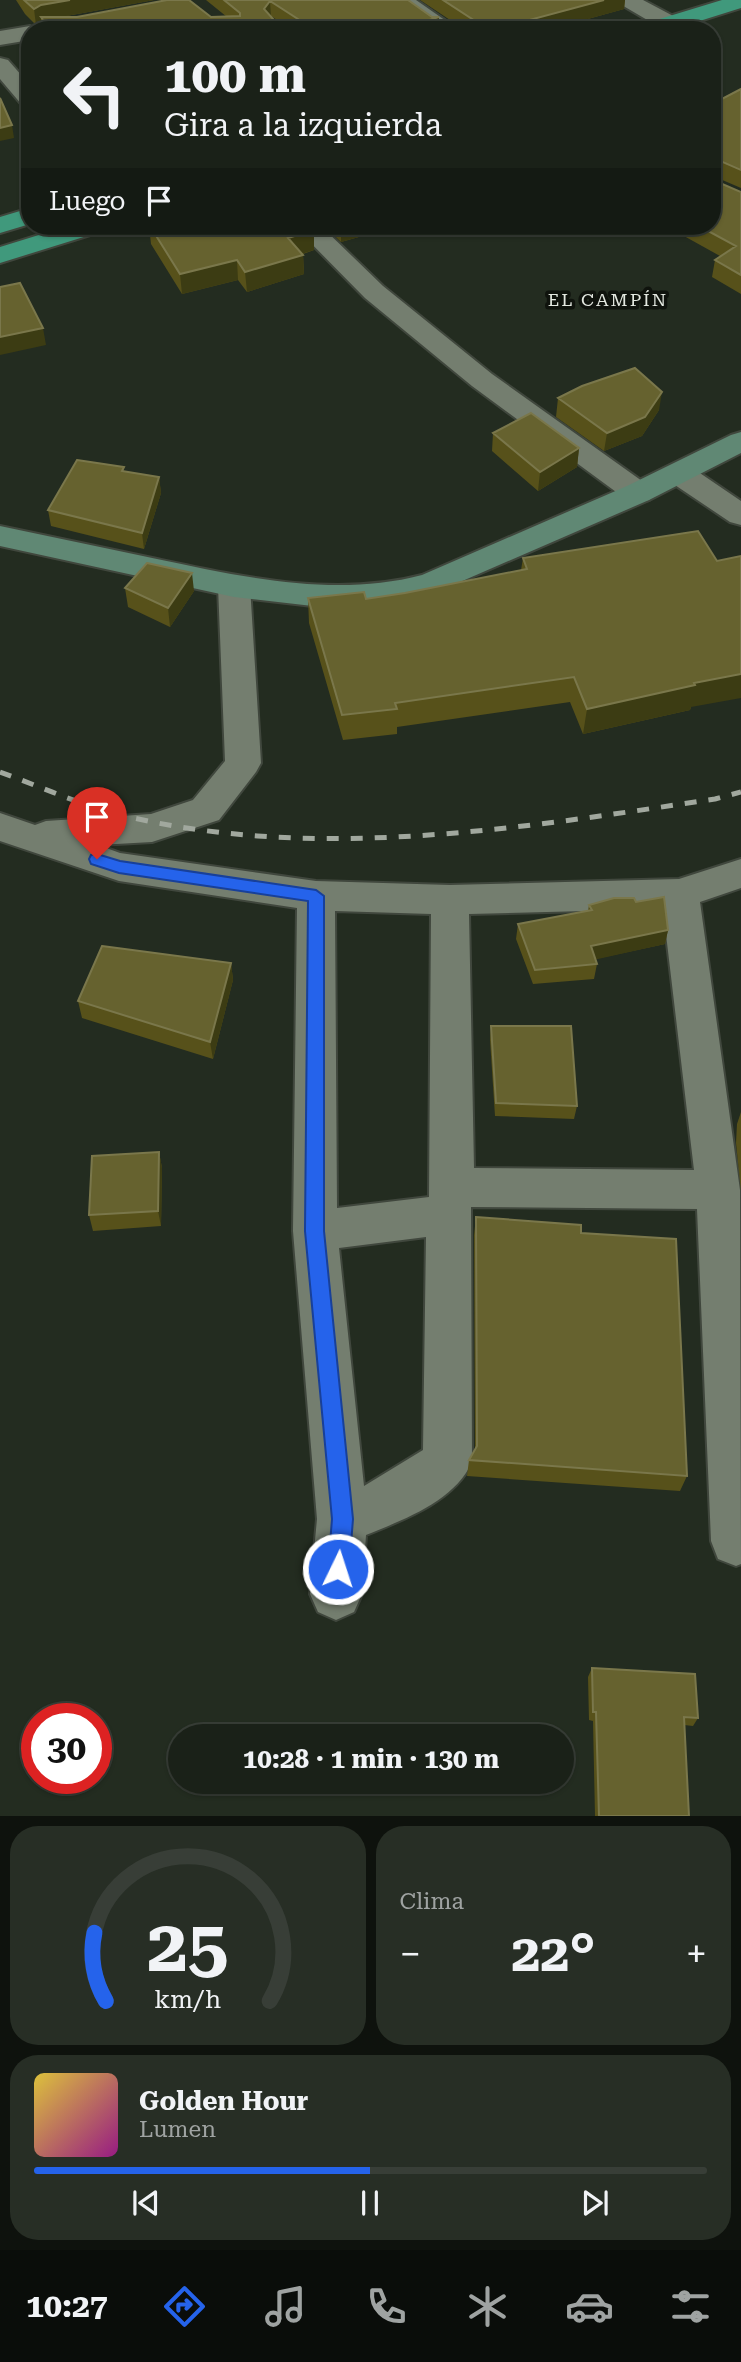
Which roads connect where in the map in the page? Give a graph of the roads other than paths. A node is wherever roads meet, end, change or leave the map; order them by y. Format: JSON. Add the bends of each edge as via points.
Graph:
{"nodes":[{"id":1,"x":401,"y":0,"type":"edge"},
{"id":2,"x":627,"y":0,"type":"edge"},
{"id":3,"x":741,"y":1,"type":"edge"},
{"id":4,"x":434,"y":21,"type":"edge"},
{"id":5,"x":665,"y":21,"type":"edge"},
{"id":6,"x":676,"y":21,"type":"edge"},
{"id":7,"x":21,"y":34,"type":"edge"},
{"id":8,"x":0,"y":38,"type":"edge"},
{"id":9,"x":5,"y":78,"type":"edge"},
{"id":10,"x":21,"y":92,"type":"edge"},
{"id":11,"x":21,"y":219,"type":"edge"},
{"id":12,"x":0,"y":225,"type":"edge"},
{"id":13,"x":65,"y":235,"type":"edge"},
{"id":14,"x":316,"y":235,"type":"edge"},
{"id":15,"x":0,"y":255,"type":"edge"},
{"id":16,"x":741,"y":441,"type":"edge"},
{"id":17,"x":680,"y":474,"type":"junction"},
{"id":18,"x":638,"y":493,"type":"junction"},
{"id":19,"x":741,"y":515,"type":"edge"},
{"id":20,"x":0,"y":536,"type":"edge"},
{"id":21,"x":234,"y":586,"type":"junction"},
{"id":22,"x":14,"y":831,"type":"edge"},
{"id":23,"x":741,"y":873,"type":"edge"},
{"id":24,"x":680,"y":894,"type":"junction"},
{"id":25,"x":316,"y":896,"type":"junction"},
{"id":26,"x":450,"y":900,"type":"junction"},
{"id":27,"x":719,"y":1189,"type":"junction"},
{"id":28,"x":450,"y":1200,"type":"junction"},
{"id":29,"x":314,"y":1231,"type":"junction"},
{"id":30,"x":342,"y":1519,"type":"junction"},
{"id":31,"x":736,"y":1541,"type":"dead end"},
{"id":32,"x":337,"y":1594,"type":"dead end"}],
"edges":[{"from":1,"to":4,"type":"street"},
{"from":2,"to":5,"type":"street"},
{"from":3,"to":6,"type":"highway"},
{"from":7,"to":8,"type":"street"},
{"from":9,"to":10,"type":"street"},
{"from":11,"to":12,"type":"highway"},
{"from":13,"to":15,"type":"highway"},
{"from":14,"to":18,"type":"street","via":[[374,292],[482,380]]},
{"from":16,"to":17,"type":"main road"},
{"from":17,"to":18,"type":"main road"},
{"from":17,"to":19,"type":"street"},
{"from":18,"to":21,"type":"main road","via":[[433,582],[397,592],[330,597]]},
{"from":20,"to":21,"type":"main road"},
{"from":21,"to":22,"type":"street","via":[[243,763],[206,810],[152,828]]},
{"from":22,"to":25,"type":"street","via":[[119,867]]},
{"from":23,"to":24,"type":"street"},
{"from":24,"to":26,"type":"street"},
{"from":24,"to":27,"type":"street"},
{"from":25,"to":26,"type":"street"},
{"from":25,"to":29,"type":"street"},
{"from":26,"to":28,"type":"street"},
{"from":27,"to":28,"type":"street"},
{"from":27,"to":31,"type":"street"},
{"from":28,"to":29,"type":"street"},
{"from":28,"to":30,"type":"street","via":[[447,1462],[397,1497]]},
{"from":29,"to":30,"type":"street"},
{"from":30,"to":32,"type":"street"}]}
